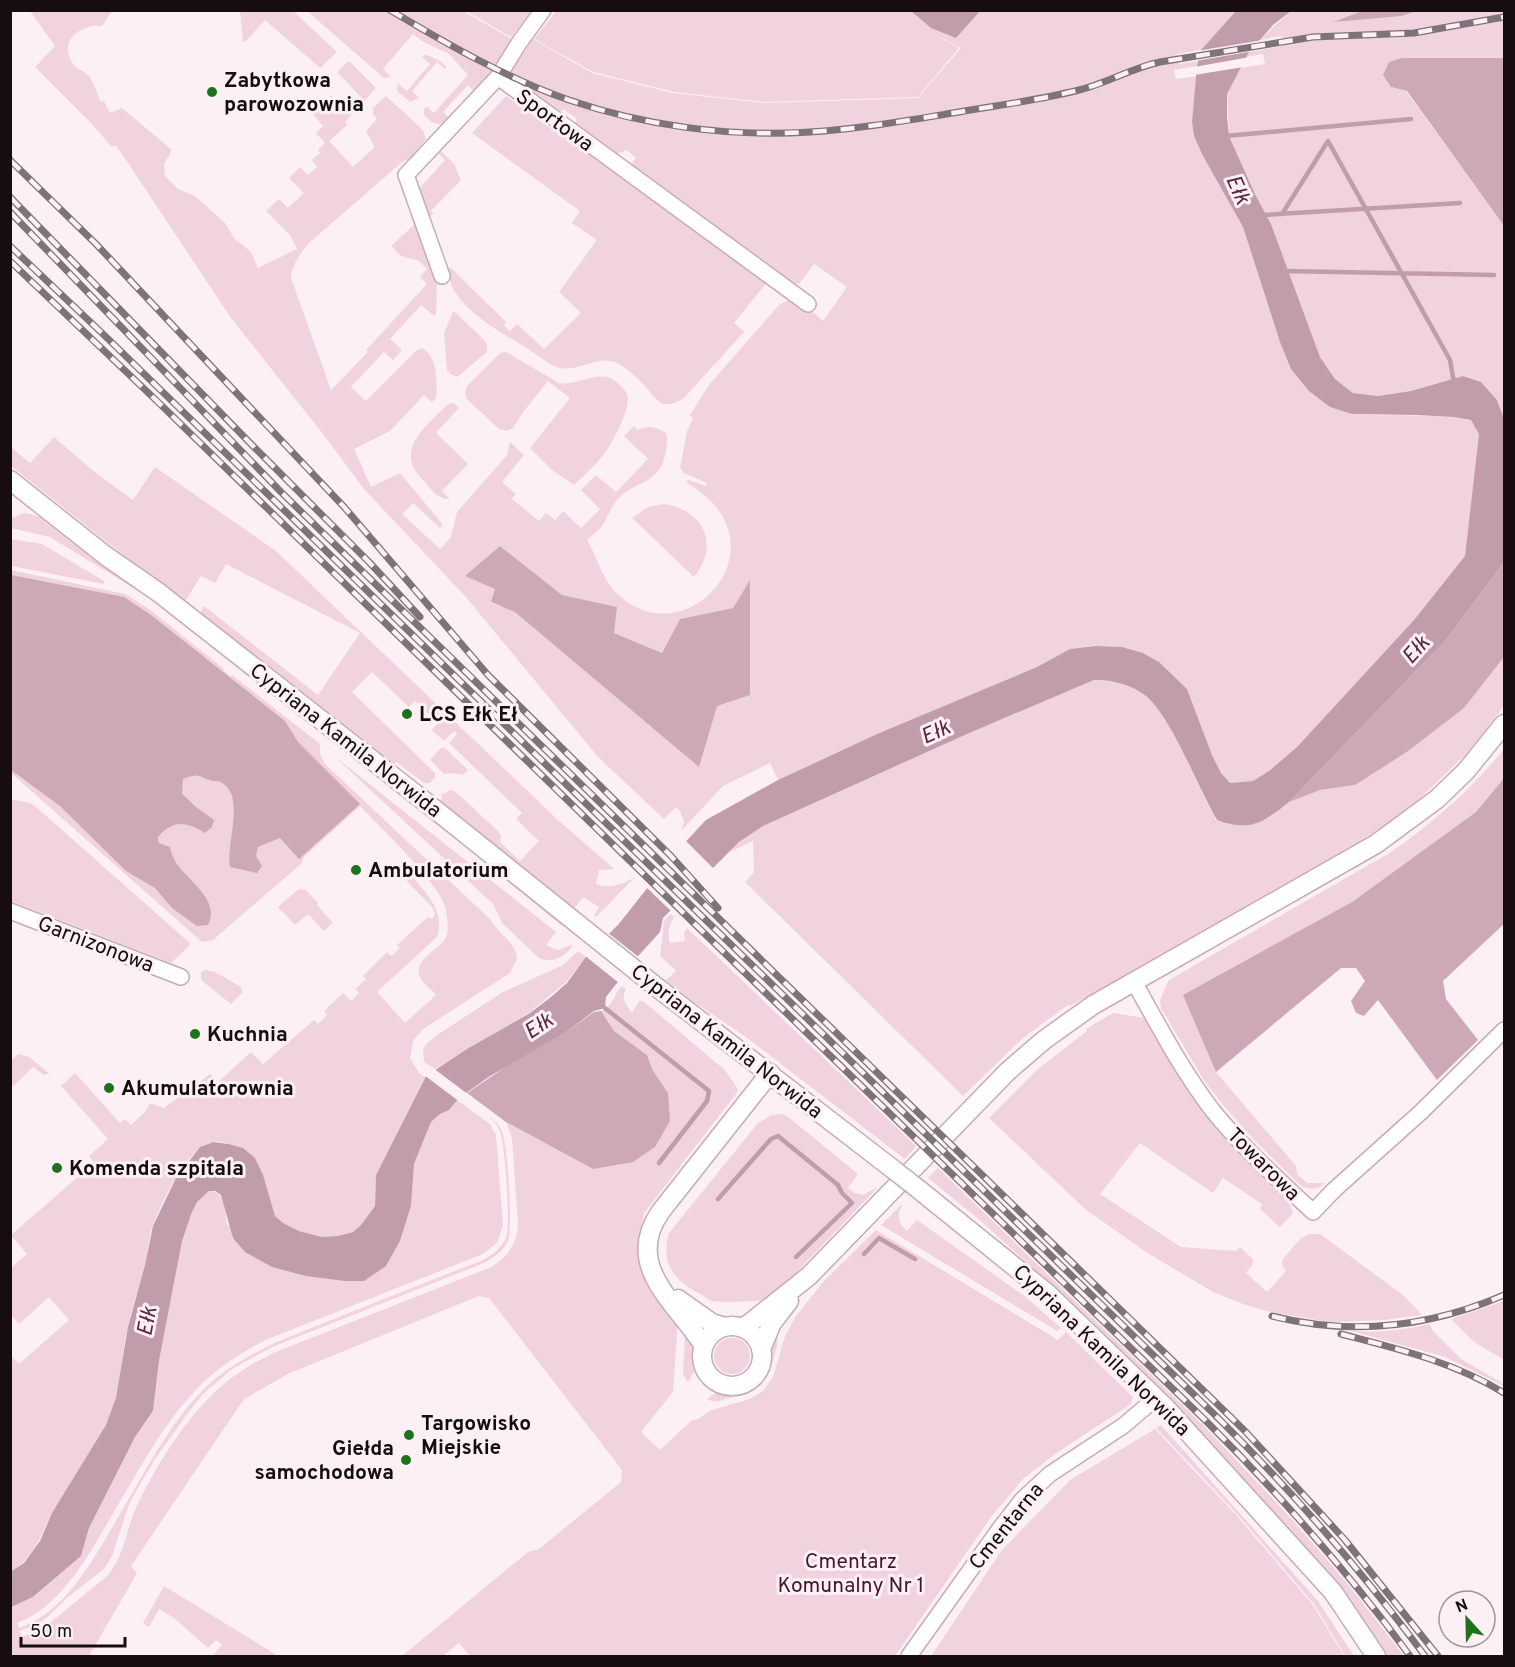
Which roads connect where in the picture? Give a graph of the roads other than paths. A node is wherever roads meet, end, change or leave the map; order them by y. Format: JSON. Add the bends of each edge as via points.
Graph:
{"nodes":[{"id":1,"x":543,"y":10,"type":"edge"},
{"id":2,"x":498,"y":77,"type":"junction"},
{"id":3,"x":442,"y":276,"type":"dead end"},
{"id":4,"x":808,"y":304,"type":"dead end"},
{"id":5,"x":13,"y":488,"type":"edge"},
{"id":6,"x":1504,"y":724,"type":"edge"},
{"id":7,"x":10,"y":911,"type":"edge"},
{"id":8,"x":181,"y":977,"type":"dead end"},
{"id":9,"x":1134,"y":982,"type":"junction"},
{"id":10,"x":1504,"y":1030,"type":"edge"},
{"id":11,"x":770,"y":1073,"type":"junction"},
{"id":12,"x":653,"y":1275,"type":"junction"},
{"id":13,"x":809,"y":1276,"type":"junction"},
{"id":14,"x":733,"y":1328,"type":"junction"},
{"id":15,"x":704,"y":1346,"type":"junction"},
{"id":16,"x":761,"y":1349,"type":"junction"},
{"id":17,"x":1156,"y":1398,"type":"junction"},
{"id":18,"x":909,"y":1656,"type":"edge"},
{"id":19,"x":1376,"y":1656,"type":"edge"}],
"edges":[{"from":1,"to":2,"type":"street"},
{"from":2,"to":3,"type":"street","name":"Sportowa","via":[[406,175]]},
{"from":2,"to":4,"type":"street","name":"Sportowa"},
{"from":5,"to":11,"type":"street","name":"Cypriana Kamila Norwida","via":[[158,592]]},
{"from":6,"to":9,"type":"street","via":[[1437,799],[1376,844]]},
{"from":7,"to":8,"type":"street","name":"Garnizonowa"},
{"from":9,"to":10,"type":"street","name":"Towarowa","via":[[1208,1103],[1241,1143],[1313,1212]]},
{"from":9,"to":13,"type":"street","via":[[1074,1017],[1021,1059]]},
{"from":11,"to":12,"type":"street","via":[[657,1217],[647,1247]]},
{"from":11,"to":17,"type":"street","name":"Cypriana Kamila Norwida","bridge":true,"via":[[1047,1293]]},
{"from":12,"to":14,"type":"street","via":[[696,1313],[712,1323]]},
{"from":12,"to":15,"type":"street"},
{"from":13,"to":14,"type":"street","via":[[750,1323]]},
{"from":13,"to":16,"type":"street","via":[[772,1323]]},
{"from":14,"to":15,"type":"street","via":[[712,1334]]},
{"from":14,"to":16,"type":"street","via":[[757,1340]]},
{"from":15,"to":16,"type":"street","via":[[702,1359],[708,1374],[715,1381],[733,1386],[756,1374]]},
{"from":17,"to":18,"type":"street","name":"Cmentarna","via":[[1123,1426],[1050,1474],[1022,1500]]},
{"from":17,"to":19,"type":"street","name":"Cypriana Kamila Norwida","via":[[1333,1592]]}]}
